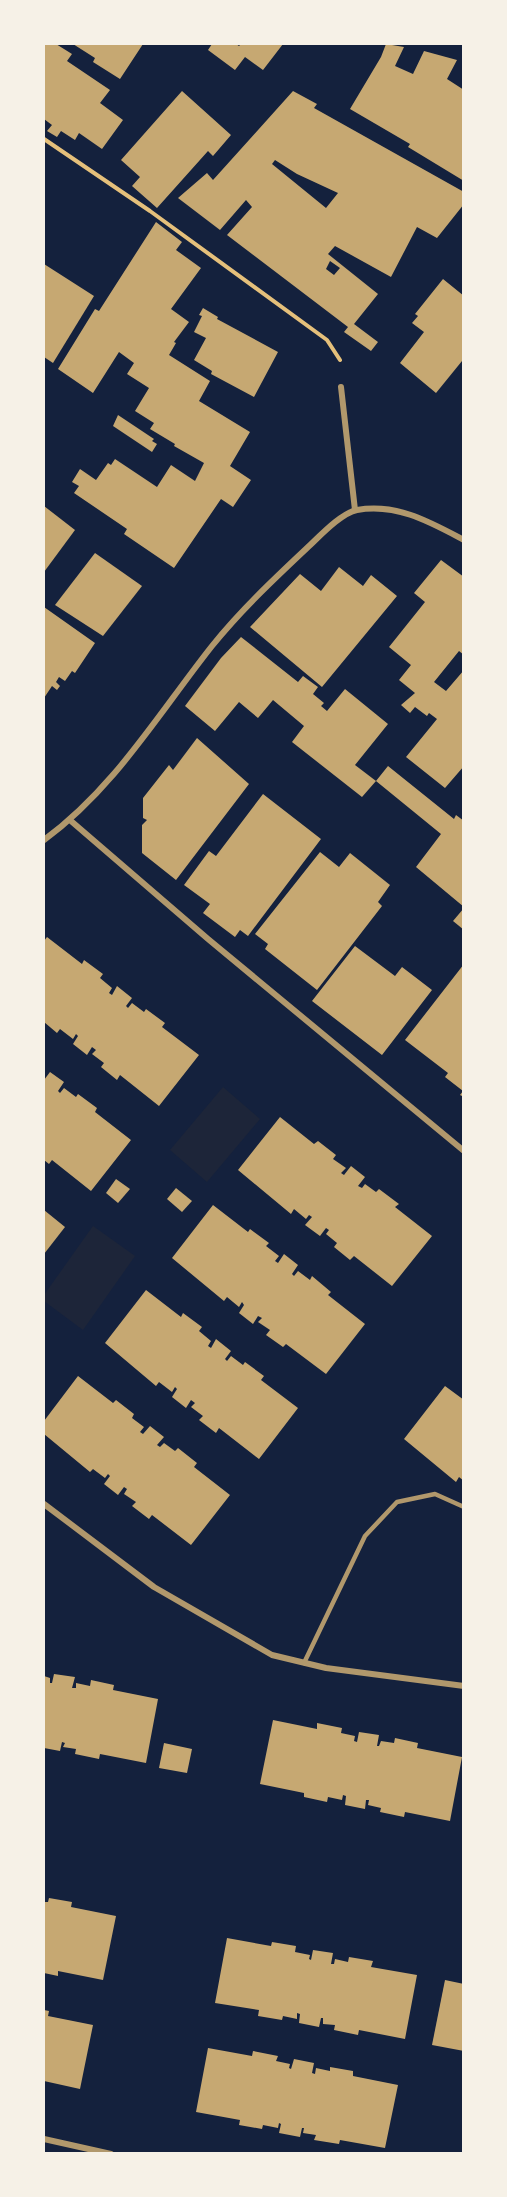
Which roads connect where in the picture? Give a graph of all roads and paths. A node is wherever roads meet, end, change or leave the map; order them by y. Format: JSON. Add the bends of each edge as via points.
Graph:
{"nodes":[{"id":1,"x":44,"y":139,"type":"edge"},
{"id":2,"x":346,"y":367,"type":"dead end"},
{"id":3,"x":340,"y":387,"type":"dead end"},
{"id":4,"x":355,"y":510,"type":"junction"},
{"id":5,"x":464,"y":540,"type":"edge"},
{"id":6,"x":71,"y":820,"type":"junction"},
{"id":7,"x":44,"y":840,"type":"edge"},
{"id":8,"x":464,"y":1151,"type":"edge"},
{"id":9,"x":44,"y":1504,"type":"edge"},
{"id":10,"x":464,"y":1507,"type":"edge"},
{"id":11,"x":304,"y":1663,"type":"junction"},
{"id":12,"x":464,"y":1686,"type":"edge"},
{"id":13,"x":44,"y":2139,"type":"edge"},
{"id":14,"x":111,"y":2154,"type":"edge"}],
"edges":[{"from":1,"to":2,"type":"path","via":[[327,340]]},
{"from":3,"to":4,"type":"street"},
{"from":4,"to":5,"type":"street","via":[[384,508],[423,518]]},
{"from":4,"to":6,"type":"street","via":[[333,525],[265,588],[213,645],[148,734]]},
{"from":6,"to":7,"type":"street"},
{"from":6,"to":8,"type":"street"},
{"from":9,"to":11,"type":"street","via":[[154,1587],[272,1655]]},
{"from":10,"to":11,"type":"lane","via":[[435,1494],[397,1502],[365,1536]]},
{"from":11,"to":12,"type":"street"},
{"from":13,"to":14,"type":"street"}]}
